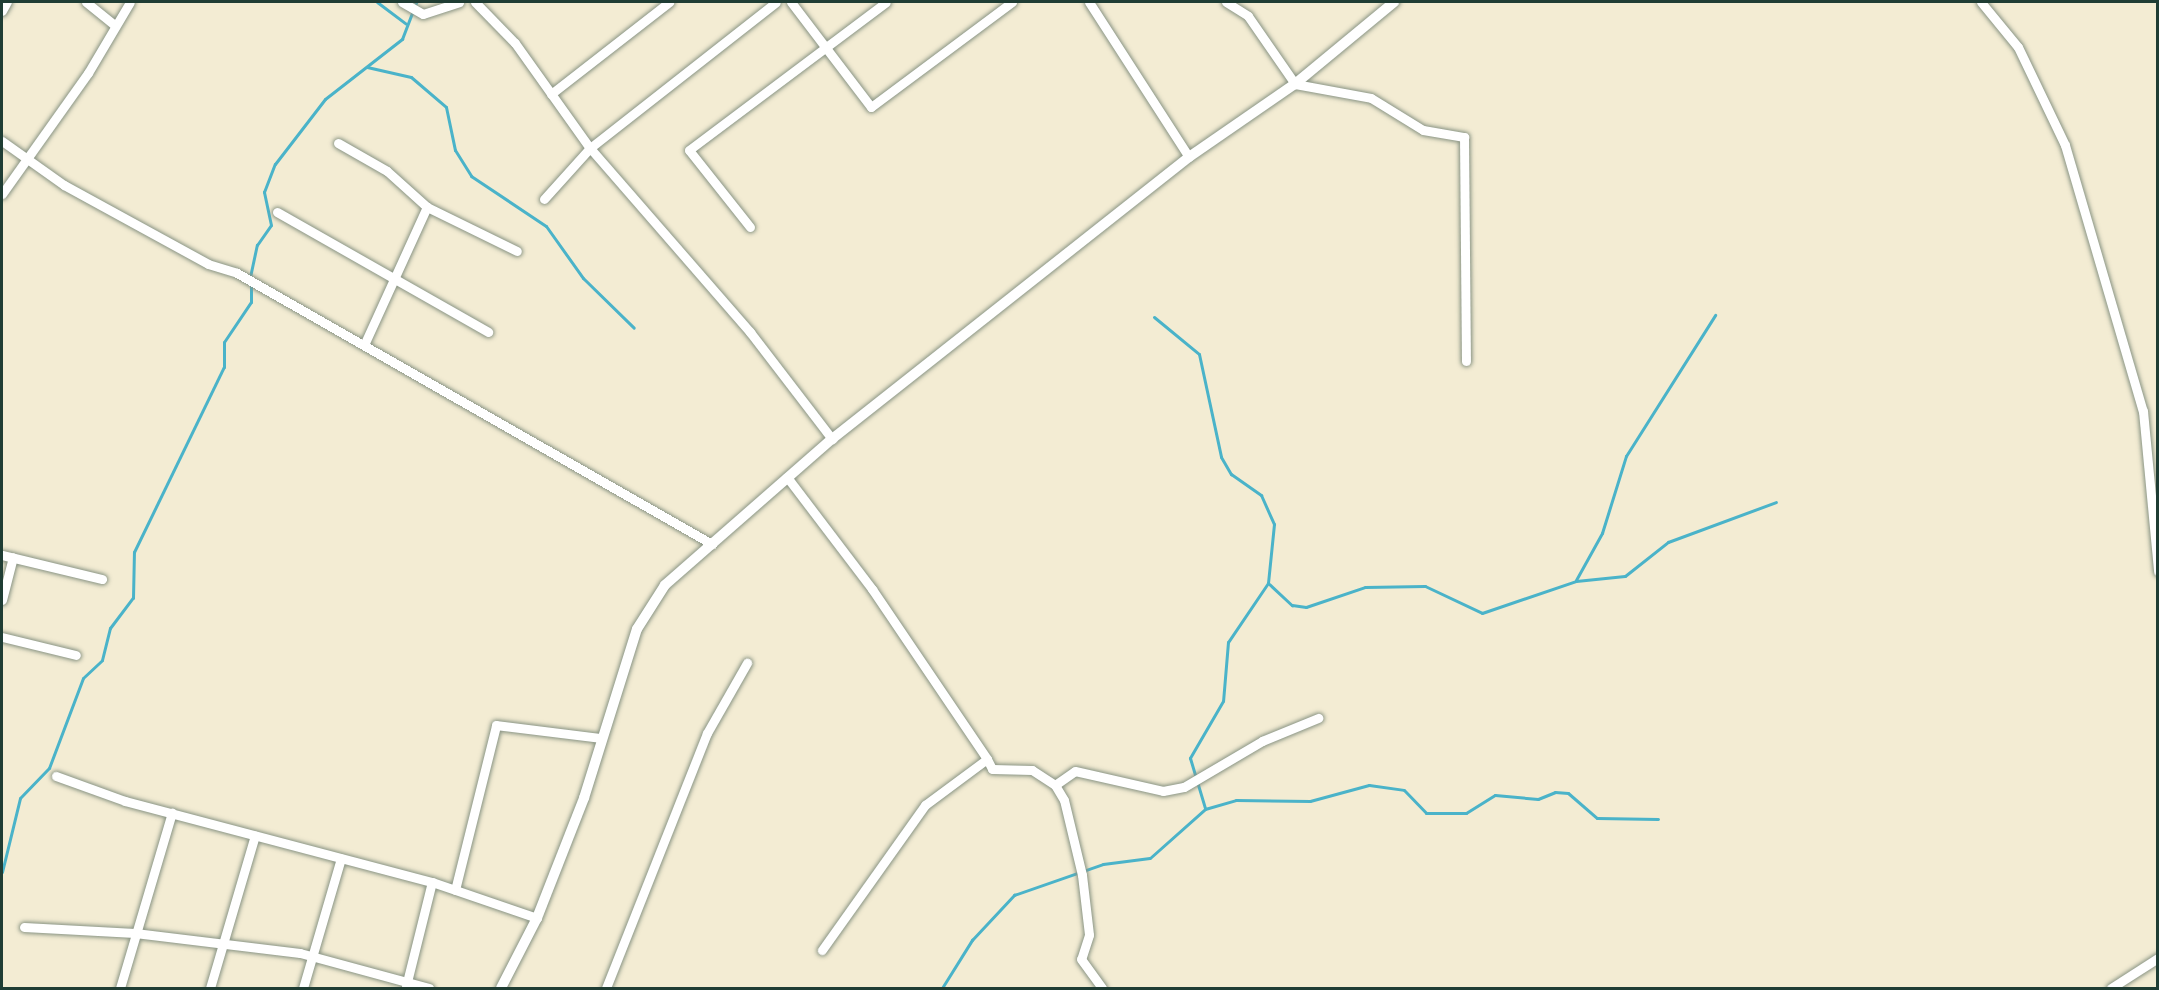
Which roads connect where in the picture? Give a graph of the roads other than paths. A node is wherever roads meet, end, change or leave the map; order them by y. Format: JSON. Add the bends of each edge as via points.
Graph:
{"nodes":[{"id":1,"x":7,"y":2,"type":"edge"},
{"id":2,"x":86,"y":2,"type":"edge"},
{"id":3,"x":130,"y":2,"type":"edge"},
{"id":4,"x":402,"y":2,"type":"edge"},
{"id":5,"x":459,"y":2,"type":"edge"},
{"id":6,"x":475,"y":2,"type":"edge"},
{"id":7,"x":669,"y":2,"type":"edge"},
{"id":8,"x":776,"y":2,"type":"edge"},
{"id":9,"x":791,"y":2,"type":"edge"},
{"id":10,"x":886,"y":2,"type":"edge"},
{"id":11,"x":1012,"y":2,"type":"edge"},
{"id":12,"x":1089,"y":2,"type":"edge"},
{"id":13,"x":1226,"y":2,"type":"edge"},
{"id":14,"x":1394,"y":2,"type":"edge"},
{"id":15,"x":1981,"y":2,"type":"edge"},
{"id":16,"x":2,"y":10,"type":"edge"},
{"id":17,"x":112,"y":24,"type":"junction"},
{"id":18,"x":826,"y":48,"type":"junction"},
{"id":19,"x":1295,"y":84,"type":"junction"},
{"id":20,"x":551,"y":93,"type":"junction"},
{"id":21,"x":2,"y":141,"type":"edge"},
{"id":22,"x":338,"y":143,"type":"dead end"},
{"id":23,"x":590,"y":148,"type":"junction"},
{"id":24,"x":1189,"y":157,"type":"junction"},
{"id":25,"x":27,"y":161,"type":"junction"},
{"id":26,"x":2,"y":194,"type":"edge"},
{"id":27,"x":544,"y":199,"type":"dead end"},
{"id":28,"x":427,"y":207,"type":"junction"},
{"id":29,"x":277,"y":212,"type":"dead end"},
{"id":30,"x":750,"y":227,"type":"dead end"},
{"id":31,"x":517,"y":251,"type":"dead end"},
{"id":32,"x":395,"y":277,"type":"junction"},
{"id":33,"x":488,"y":332,"type":"dead end"},
{"id":34,"x":364,"y":345,"type":"junction"},
{"id":35,"x":1466,"y":361,"type":"dead end"},
{"id":36,"x":832,"y":439,"type":"junction"},
{"id":37,"x":788,"y":477,"type":"junction"},
{"id":38,"x":712,"y":544,"type":"junction"},
{"id":39,"x":2,"y":555,"type":"edge"},
{"id":40,"x":13,"y":558,"type":"junction"},
{"id":41,"x":2157,"y":570,"type":"edge"},
{"id":42,"x":102,"y":579,"type":"dead end"},
{"id":43,"x":2,"y":600,"type":"edge"},
{"id":44,"x":2,"y":637,"type":"edge"},
{"id":45,"x":76,"y":655,"type":"dead end"},
{"id":46,"x":747,"y":663,"type":"dead end"},
{"id":47,"x":1318,"y":718,"type":"dead end"},
{"id":48,"x":601,"y":738,"type":"junction"},
{"id":49,"x":987,"y":759,"type":"junction"},
{"id":50,"x":56,"y":776,"type":"dead end"},
{"id":51,"x":1054,"y":785,"type":"junction"},
{"id":52,"x":172,"y":813,"type":"junction"},
{"id":53,"x":255,"y":835,"type":"junction"},
{"id":54,"x":341,"y":858,"type":"junction"},
{"id":55,"x":432,"y":882,"type":"junction"},
{"id":56,"x":454,"y":890,"type":"junction"},
{"id":57,"x":537,"y":918,"type":"junction"},
{"id":58,"x":24,"y":927,"type":"dead end"},
{"id":59,"x":135,"y":933,"type":"junction"},
{"id":60,"x":228,"y":943,"type":"junction"},
{"id":61,"x":822,"y":950,"type":"dead end"},
{"id":62,"x":2157,"y":958,"type":"edge"},
{"id":63,"x":315,"y":962,"type":"junction"},
{"id":64,"x":406,"y":986,"type":"edge"},
{"id":65,"x":120,"y":988,"type":"edge"},
{"id":66,"x":210,"y":988,"type":"edge"},
{"id":67,"x":303,"y":988,"type":"edge"},
{"id":68,"x":429,"y":988,"type":"edge"},
{"id":69,"x":501,"y":988,"type":"edge"},
{"id":70,"x":606,"y":988,"type":"edge"},
{"id":71,"x":1102,"y":988,"type":"edge"},
{"id":72,"x":2111,"y":988,"type":"edge"}],
"edges":[{"from":1,"to":16,"type":"street"},
{"from":2,"to":17,"type":"street"},
{"from":3,"to":17,"type":"street"},
{"from":4,"to":5,"type":"street","via":[[423,14]]},
{"from":6,"to":20,"type":"street","via":[[515,43]]},
{"from":7,"to":20,"type":"street"},
{"from":8,"to":23,"type":"street"},
{"from":9,"to":18,"type":"street"},
{"from":10,"to":18,"type":"street"},
{"from":11,"to":18,"type":"street","via":[[872,108]]},
{"from":12,"to":24,"type":"street"},
{"from":13,"to":19,"type":"street","via":[[1248,16]]},
{"from":14,"to":19,"type":"street"},
{"from":15,"to":41,"type":"street","via":[[2018,46],[2065,145],[2143,411]]},
{"from":17,"to":25,"type":"street","via":[[88,73]]},
{"from":18,"to":30,"type":"street","via":[[689,150]]},
{"from":19,"to":24,"type":"street"},
{"from":19,"to":35,"type":"street","via":[[1371,98],[1423,130],[1464,137]]},
{"from":20,"to":23,"type":"street"},
{"from":21,"to":25,"type":"street"},
{"from":22,"to":28,"type":"street","via":[[387,171]]},
{"from":23,"to":27,"type":"street"},
{"from":23,"to":36,"type":"street","via":[[750,332]]},
{"from":24,"to":36,"type":"street"},
{"from":25,"to":26,"type":"street"},
{"from":25,"to":34,"type":"street"},
{"from":28,"to":31,"type":"street"},
{"from":28,"to":32,"type":"street"},
{"from":29,"to":32,"type":"street"},
{"from":32,"to":33,"type":"street"},
{"from":32,"to":34,"type":"street"},
{"from":34,"to":38,"type":"street"},
{"from":36,"to":37,"type":"street"},
{"from":37,"to":38,"type":"street"},
{"from":37,"to":49,"type":"street","via":[[872,589]]},
{"from":38,"to":48,"type":"street","via":[[665,585],[637,629]]},
{"from":39,"to":40,"type":"street"},
{"from":40,"to":42,"type":"street"},
{"from":40,"to":43,"type":"street"},
{"from":44,"to":45,"type":"street"},
{"from":46,"to":70,"type":"street","via":[[707,733]]},
{"from":47,"to":51,"type":"street","via":[[1262,741],[1184,787],[1126,786],[1075,771]]},
{"from":48,"to":56,"type":"street","via":[[496,725]]},
{"from":48,"to":57,"type":"street"},
{"from":49,"to":51,"type":"street","via":[[992,769],[1032,770]]},
{"from":49,"to":61,"type":"street","via":[[925,805]]},
{"from":50,"to":52,"type":"street"},
{"from":51,"to":71,"type":"street","via":[[1064,800],[1082,875],[1089,935],[1081,959]]},
{"from":52,"to":53,"type":"street"},
{"from":52,"to":59,"type":"street"},
{"from":53,"to":54,"type":"street"},
{"from":53,"to":60,"type":"street"},
{"from":54,"to":55,"type":"street"},
{"from":54,"to":63,"type":"street"},
{"from":55,"to":56,"type":"street"},
{"from":55,"to":64,"type":"street"},
{"from":56,"to":57,"type":"street"},
{"from":57,"to":69,"type":"street"},
{"from":58,"to":59,"type":"street"},
{"from":59,"to":60,"type":"street"},
{"from":59,"to":65,"type":"street"},
{"from":60,"to":63,"type":"street","via":[[300,953]]},
{"from":60,"to":66,"type":"street"},
{"from":62,"to":72,"type":"street"},
{"from":63,"to":64,"type":"street"},
{"from":63,"to":67,"type":"street"},
{"from":64,"to":68,"type":"street"}]}
